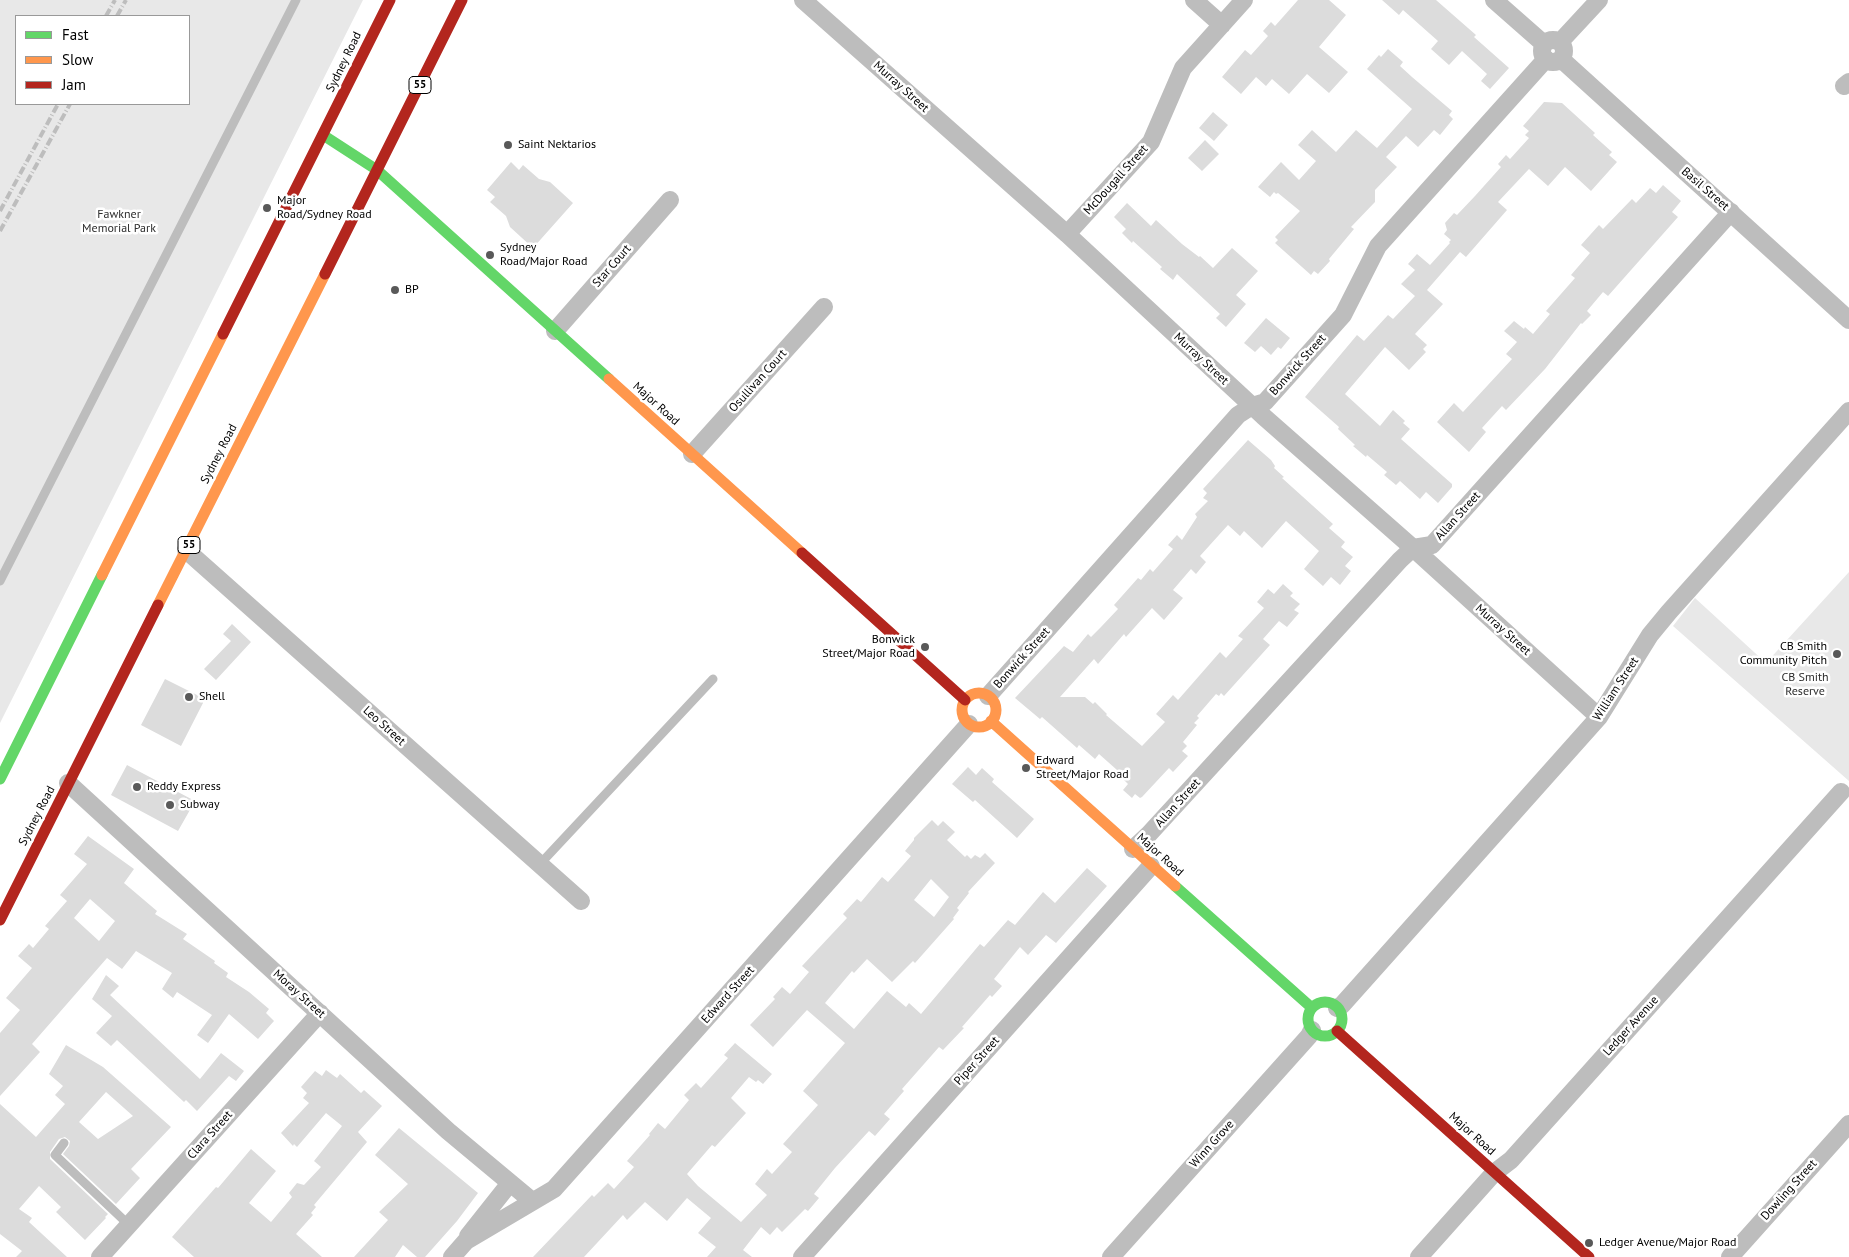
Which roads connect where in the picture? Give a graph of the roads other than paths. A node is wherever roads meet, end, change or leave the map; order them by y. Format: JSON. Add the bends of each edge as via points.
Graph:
{"nodes":[{"id":1,"x":296,"y":0,"type":"edge"},
{"id":2,"x":390,"y":0,"type":"edge"},
{"id":3,"x":462,"y":0,"type":"edge"},
{"id":4,"x":804,"y":0,"type":"edge"},
{"id":5,"x":1194,"y":0,"type":"edge"},
{"id":6,"x":1244,"y":0,"type":"edge"},
{"id":7,"x":1494,"y":0,"type":"edge"},
{"id":8,"x":1598,"y":0,"type":"edge"},
{"id":9,"x":1222,"y":25,"type":"junction"},
{"id":10,"x":1552,"y":51,"type":"junction"},
{"id":11,"x":323,"y":135,"type":"junction"},
{"id":12,"x":377,"y":170,"type":"junction"},
{"id":13,"x":670,"y":200,"type":"dead end"},
{"id":14,"x":1731,"y":212,"type":"junction"},
{"id":15,"x":1067,"y":234,"type":"junction"},
{"id":16,"x":824,"y":307,"type":"dead end"},
{"id":17,"x":1849,"y":320,"type":"edge"},
{"id":18,"x":555,"y":331,"type":"junction"},
{"id":19,"x":1252,"y":406,"type":"junction"},
{"id":20,"x":1849,"y":411,"type":"edge"},
{"id":21,"x":692,"y":454,"type":"junction"},
{"id":22,"x":1413,"y":548,"type":"junction"},
{"id":23,"x":186,"y":550,"type":"junction"},
{"id":24,"x":0,"y":581,"type":"edge"},
{"id":25,"x":713,"y":679,"type":"dead end"},
{"id":26,"x":988,"y":696,"type":"junction"},
{"id":27,"x":965,"y":700,"type":"junction"},
{"id":28,"x":1600,"y":718,"type":"junction"},
{"id":29,"x":991,"y":721,"type":"junction"},
{"id":30,"x":969,"y":724,"type":"junction"},
{"id":31,"x":0,"y":779,"type":"edge"},
{"id":32,"x":68,"y":783,"type":"junction"},
{"id":33,"x":1840,"y":792,"type":"dead end"},
{"id":34,"x":1133,"y":849,"type":"junction"},
{"id":35,"x":540,"y":864,"type":"junction"},
{"id":36,"x":1151,"y":866,"type":"junction"},
{"id":37,"x":581,"y":901,"type":"dead end"},
{"id":38,"x":0,"y":920,"type":"edge"},
{"id":39,"x":1312,"y":1008,"type":"junction"},
{"id":40,"x":1337,"y":1008,"type":"junction"},
{"id":41,"x":320,"y":1013,"type":"junction"},
{"id":42,"x":1312,"y":1030,"type":"junction"},
{"id":43,"x":1337,"y":1031,"type":"junction"},
{"id":44,"x":1849,"y":1124,"type":"edge"},
{"id":45,"x":64,"y":1143,"type":"dead end"},
{"id":46,"x":1494,"y":1173,"type":"junction"},
{"id":47,"x":510,"y":1183,"type":"junction"},
{"id":48,"x":532,"y":1201,"type":"junction"},
{"id":49,"x":129,"y":1225,"type":"junction"},
{"id":50,"x":466,"y":1241,"type":"junction"},
{"id":51,"x":100,"y":1257,"type":"edge"},
{"id":52,"x":452,"y":1257,"type":"edge"},
{"id":53,"x":802,"y":1257,"type":"edge"},
{"id":54,"x":1111,"y":1257,"type":"edge"},
{"id":55,"x":1419,"y":1257,"type":"edge"},
{"id":56,"x":1589,"y":1257,"type":"edge"},
{"id":57,"x":1730,"y":1257,"type":"edge"}],
"edges":[{"from":1,"to":24,"type":"lane"},
{"from":2,"to":11,"type":"main road","name":"Sydney Road"},
{"from":3,"to":12,"type":"main road","name":"Sydney Road","number":"55"},
{"from":4,"to":15,"type":"street","name":"Murray Street"},
{"from":5,"to":9,"type":"street"},
{"from":6,"to":9,"type":"street","name":"McDougall Street"},
{"from":7,"to":10,"type":"street","name":"Basil Street"},
{"from":8,"to":10,"type":"street","name":"Bonwick Street"},
{"from":9,"to":15,"type":"street","name":"McDougall Street","via":[[1183,68],[1151,142]]},
{"from":10,"to":14,"type":"street","name":"Basil Street"},
{"from":10,"to":19,"type":"street","name":"Bonwick Street","via":[[1378,246],[1343,315],[1265,402]]},
{"from":11,"to":12,"type":"main road","name":"Major Road"},
{"from":11,"to":31,"type":"main road","name":"Sydney Road"},
{"from":12,"to":18,"type":"main road","name":"Major Road"},
{"from":12,"to":23,"type":"main road","name":"Sydney Road","number":"55"},
{"from":13,"to":18,"type":"street","name":"Star Court"},
{"from":14,"to":17,"type":"street","name":"Basil Street"},
{"from":14,"to":22,"type":"street","name":"Allan Street","via":[[1432,545]]},
{"from":15,"to":19,"type":"street","name":"Murray Street"},
{"from":16,"to":21,"type":"street","name":"Osullivan Court"},
{"from":18,"to":21,"type":"main road","name":"Major Road"},
{"from":19,"to":22,"type":"street","name":"Murray Street"},
{"from":19,"to":26,"type":"street","name":"Bonwick Street","via":[[1238,415]]},
{"from":20,"to":28,"type":"street","name":"William Street","via":[[1650,635]]},
{"from":21,"to":27,"type":"main road","name":"Major Road"},
{"from":22,"to":28,"type":"street","name":"Murray Street"},
{"from":22,"to":34,"type":"street","name":"Allan Street"},
{"from":23,"to":32,"type":"main road","name":"Sydney Road","number":"55"},
{"from":23,"to":35,"type":"street","name":"Leo Street"},
{"from":25,"to":35,"type":"lane"},
{"from":26,"to":27,"type":"main road","via":[[974,694]]},
{"from":26,"to":29,"type":"main road","via":[[995,708]]},
{"from":27,"to":30,"type":"main road","via":[[963,715]]},
{"from":28,"to":40,"type":"street","name":"William Street"},
{"from":29,"to":30,"type":"main road","via":[[983,726]]},
{"from":29,"to":34,"type":"main road","name":"Major Road"},
{"from":30,"to":48,"type":"street","name":"Edward Street","via":[[554,1189]]},
{"from":32,"to":38,"type":"main road","name":"Sydney Road","number":"55"},
{"from":32,"to":41,"type":"street","name":"Moray Street"},
{"from":33,"to":46,"type":"street","name":"Ledger Avenue","via":[[1517,1152]]},
{"from":34,"to":36,"type":"main road","name":"Major Road"},
{"from":35,"to":37,"type":"street","name":"Leo Street"},
{"from":36,"to":39,"type":"main road","name":"Major Road"},
{"from":36,"to":53,"type":"street","name":"Piper Street"},
{"from":39,"to":40,"type":"main road","via":[[1324,1002]]},
{"from":39,"to":42,"type":"main road","via":[[1308,1022]]},
{"from":40,"to":43,"type":"main road","via":[[1342,1018]]},
{"from":41,"to":47,"type":"street","name":"Moray Street"},
{"from":41,"to":49,"type":"street","name":"Clara Street"},
{"from":42,"to":43,"type":"main road","via":[[1323,1036]]},
{"from":42,"to":54,"type":"street","name":"Winn Grove"},
{"from":43,"to":46,"type":"main road","name":"Major Road"},
{"from":44,"to":57,"type":"street","name":"Dowling Street"},
{"from":45,"to":49,"type":"lane","via":[[55,1155]]},
{"from":46,"to":55,"type":"street","name":"Ledger Avenue"},
{"from":46,"to":56,"type":"main road","name":"Major Road"},
{"from":47,"to":48,"type":"street","name":"Moray Street"},
{"from":47,"to":50,"type":"street","name":"Edward Street","via":[[468,1234]]},
{"from":48,"to":50,"type":"street","name":"Edward Street"},
{"from":49,"to":51,"type":"street","name":"Clara Street"},
{"from":50,"to":52,"type":"street","name":"Edward Street"}]}
